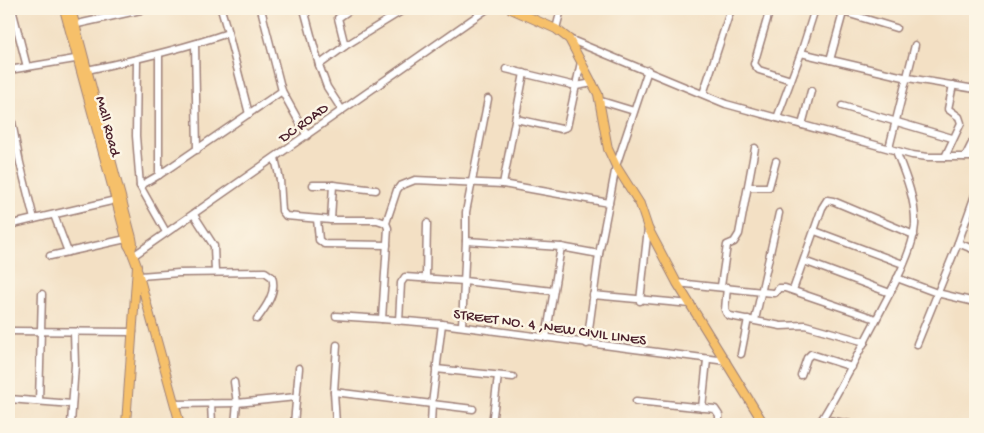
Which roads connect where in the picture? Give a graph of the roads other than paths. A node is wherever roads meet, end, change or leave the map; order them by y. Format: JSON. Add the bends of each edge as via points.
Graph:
{"nodes":[{"id":1,"x":12,"y":9,"type":"edge"},
{"id":2,"x":64,"y":9,"type":"edge"},
{"id":3,"x":71,"y":9,"type":"edge"},
{"id":4,"x":107,"y":9,"type":"edge"},
{"id":5,"x":145,"y":9,"type":"edge"},
{"id":6,"x":221,"y":9,"type":"edge"},
{"id":7,"x":261,"y":9,"type":"edge"},
{"id":8,"x":304,"y":9,"type":"edge"},
{"id":9,"x":336,"y":9,"type":"edge"},
{"id":10,"x":351,"y":9,"type":"edge"},
{"id":11,"x":405,"y":9,"type":"edge"},
{"id":12,"x":487,"y":9,"type":"edge"},
{"id":13,"x":514,"y":9,"type":"edge"},
{"id":14,"x":561,"y":9,"type":"edge"},
{"id":15,"x":731,"y":9,"type":"edge"},
{"id":16,"x":770,"y":9,"type":"edge"},
{"id":17,"x":814,"y":9,"type":"edge"},
{"id":18,"x":843,"y":10,"type":"edge"},
{"id":19,"x":109,"y":16,"type":"junction"},
{"id":20,"x":11,"y":17,"type":"edge"},
{"id":21,"x":338,"y":18,"type":"junction"},
{"id":22,"x":72,"y":25,"type":"junction"},
{"id":23,"x":896,"y":28,"type":"dead end"},
{"id":24,"x":556,"y":29,"type":"junction"},
{"id":25,"x":228,"y":33,"type":"junction"},
{"id":26,"x":569,"y":39,"type":"junction"},
{"id":27,"x":195,"y":44,"type":"junction"},
{"id":28,"x":915,"y":44,"type":"dead end"},
{"id":29,"x":345,"y":46,"type":"junction"},
{"id":30,"x":801,"y":53,"type":"junction"},
{"id":31,"x":159,"y":54,"type":"junction"},
{"id":32,"x":80,"y":58,"type":"junction"},
{"id":33,"x":137,"y":60,"type":"junction"},
{"id":34,"x":830,"y":60,"type":"junction"},
{"id":35,"x":581,"y":62,"type":"junction"},
{"id":36,"x":319,"y":65,"type":"junction"},
{"id":37,"x":27,"y":67,"type":"junction"},
{"id":38,"x":506,"y":69,"type":"dead end"},
{"id":39,"x":9,"y":70,"type":"edge"},
{"id":40,"x":87,"y":70,"type":"junction"},
{"id":41,"x":648,"y":70,"type":"junction"},
{"id":42,"x":524,"y":73,"type":"junction"},
{"id":43,"x":908,"y":78,"type":"junction"},
{"id":44,"x":791,"y":80,"type":"junction"},
{"id":45,"x":593,"y":83,"type":"junction"},
{"id":46,"x":953,"y":85,"type":"junction"},
{"id":47,"x":576,"y":86,"type":"junction"},
{"id":48,"x":975,"y":90,"type":"edge"},
{"id":49,"x":282,"y":91,"type":"junction"},
{"id":50,"x":811,"y":91,"type":"dead end"},
{"id":51,"x":702,"y":94,"type":"junction"},
{"id":52,"x":488,"y":99,"type":"dead end"},
{"id":53,"x":601,"y":101,"type":"junction"},
{"id":54,"x":842,"y":106,"type":"dead end"},
{"id":55,"x":342,"y":110,"type":"junction"},
{"id":56,"x":634,"y":111,"type":"junction"},
{"id":57,"x":249,"y":114,"type":"junction"},
{"id":58,"x":9,"y":116,"type":"edge"},
{"id":59,"x":778,"y":118,"type":"junction"},
{"id":60,"x":516,"y":119,"type":"junction"},
{"id":61,"x":896,"y":122,"type":"junction"},
{"id":62,"x":802,"y":125,"type":"junction"},
{"id":63,"x":307,"y":136,"type":"junction"},
{"id":64,"x":975,"y":137,"type":"edge"},
{"id":65,"x":952,"y":138,"type":"junction"},
{"id":66,"x":755,"y":148,"type":"dead end"},
{"id":67,"x":888,"y":148,"type":"junction"},
{"id":68,"x":197,"y":150,"type":"junction"},
{"id":69,"x":896,"y":151,"type":"junction"},
{"id":70,"x":945,"y":156,"type":"junction"},
{"id":71,"x":975,"y":156,"type":"edge"},
{"id":72,"x":965,"y":157,"type":"junction"},
{"id":73,"x":275,"y":158,"type":"junction"},
{"id":74,"x":776,"y":161,"type":"dead end"},
{"id":75,"x":616,"y":166,"type":"junction"},
{"id":76,"x":159,"y":176,"type":"junction"},
{"id":77,"x":472,"y":182,"type":"junction"},
{"id":78,"x":313,"y":184,"type":"dead end"},
{"id":79,"x":503,"y":184,"type":"junction"},
{"id":80,"x":333,"y":185,"type":"junction"},
{"id":81,"x":140,"y":186,"type":"junction"},
{"id":82,"x":748,"y":187,"type":"junction"},
{"id":83,"x":376,"y":190,"type":"dead end"},
{"id":84,"x":975,"y":195,"type":"edge"},
{"id":85,"x":118,"y":200,"type":"junction"},
{"id":86,"x":609,"y":203,"type":"junction"},
{"id":87,"x":779,"y":213,"type":"dead end"},
{"id":88,"x":54,"y":215,"type":"junction"},
{"id":89,"x":194,"y":215,"type":"junction"},
{"id":90,"x":34,"y":219,"type":"junction"},
{"id":91,"x":317,"y":219,"type":"junction"},
{"id":92,"x":331,"y":220,"type":"junction"},
{"id":93,"x":427,"y":222,"type":"dead end"},
{"id":94,"x":386,"y":223,"type":"junction"},
{"id":95,"x":9,"y":225,"type":"edge"},
{"id":96,"x":648,"y":228,"type":"junction"},
{"id":97,"x":814,"y":231,"type":"junction"},
{"id":98,"x":166,"y":232,"type":"junction"},
{"id":99,"x":914,"y":235,"type":"junction"},
{"id":100,"x":126,"y":238,"type":"junction"},
{"id":101,"x":466,"y":241,"type":"junction"},
{"id":102,"x":958,"y":243,"type":"junction"},
{"id":103,"x":387,"y":245,"type":"junction"},
{"id":104,"x":561,"y":247,"type":"junction"},
{"id":105,"x":975,"y":250,"type":"edge"},
{"id":106,"x":68,"y":252,"type":"junction"},
{"id":107,"x":132,"y":253,"type":"junction"},
{"id":108,"x":599,"y":254,"type":"junction"},
{"id":109,"x":50,"y":256,"type":"dead end"},
{"id":110,"x":804,"y":261,"type":"junction"},
{"id":111,"x":903,"y":264,"type":"junction"},
{"id":112,"x":137,"y":266,"type":"junction"},
{"id":113,"x":215,"y":272,"type":"junction"},
{"id":114,"x":140,"y":276,"type":"junction"},
{"id":115,"x":426,"y":277,"type":"junction"},
{"id":116,"x":897,"y":278,"type":"junction"},
{"id":117,"x":464,"y":281,"type":"junction"},
{"id":118,"x":678,"y":282,"type":"junction"},
{"id":119,"x":724,"y":287,"type":"junction"},
{"id":120,"x":793,"y":290,"type":"junction"},
{"id":121,"x":553,"y":291,"type":"junction"},
{"id":122,"x":761,"y":291,"type":"junction"},
{"id":123,"x":937,"y":292,"type":"junction"},
{"id":124,"x":890,"y":293,"type":"junction"},
{"id":125,"x":42,"y":294,"type":"dead end"},
{"id":126,"x":593,"y":295,"type":"junction"},
{"id":127,"x":640,"y":301,"type":"junction"},
{"id":128,"x":975,"y":302,"type":"edge"},
{"id":129,"x":691,"y":304,"type":"junction"},
{"id":130,"x":336,"y":316,"type":"dead end"},
{"id":131,"x":257,"y":319,"type":"dead end"},
{"id":132,"x":876,"y":319,"type":"junction"},
{"id":133,"x":382,"y":320,"type":"junction"},
{"id":134,"x":399,"y":320,"type":"junction"},
{"id":135,"x":751,"y":320,"type":"junction"},
{"id":136,"x":442,"y":324,"type":"junction"},
{"id":137,"x":462,"y":326,"type":"junction"},
{"id":138,"x":9,"y":331,"type":"edge"},
{"id":139,"x":40,"y":332,"type":"junction"},
{"id":140,"x":74,"y":332,"type":"junction"},
{"id":141,"x":133,"y":332,"type":"junction"},
{"id":142,"x":546,"y":338,"type":"junction"},
{"id":143,"x":864,"y":342,"type":"junction"},
{"id":144,"x":587,"y":344,"type":"junction"},
{"id":145,"x":917,"y":344,"type":"dead end"},
{"id":146,"x":337,"y":345,"type":"dead end"},
{"id":147,"x":741,"y":354,"type":"dead end"},
{"id":148,"x":707,"y":360,"type":"junction"},
{"id":149,"x":726,"y":361,"type":"junction"},
{"id":150,"x":852,"y":367,"type":"junction"},
{"id":151,"x":299,"y":368,"type":"dead end"},
{"id":152,"x":436,"y":369,"type":"junction"},
{"id":153,"x":801,"y":375,"type":"dead end"},
{"id":154,"x":498,"y":376,"type":"junction"},
{"id":155,"x":513,"y":377,"type":"dead end"},
{"id":156,"x":234,"y":382,"type":"dead end"},
{"id":157,"x":334,"y":392,"type":"junction"},
{"id":158,"x":296,"y":398,"type":"junction"},
{"id":159,"x":9,"y":399,"type":"edge"},
{"id":160,"x":39,"y":401,"type":"junction"},
{"id":161,"x":636,"y":401,"type":"dead end"},
{"id":162,"x":237,"y":402,"type":"junction"},
{"id":163,"x":211,"y":403,"type":"junction"},
{"id":164,"x":72,"y":404,"type":"junction"},
{"id":165,"x":175,"y":404,"type":"junction"},
{"id":166,"x":432,"y":404,"type":"junction"},
{"id":167,"x":702,"y":408,"type":"junction"},
{"id":168,"x":473,"y":409,"type":"dead end"},
{"id":169,"x":820,"y":422,"type":"edge"},
{"id":170,"x":71,"y":424,"type":"edge"},
{"id":171,"x":126,"y":424,"type":"edge"},
{"id":172,"x":180,"y":424,"type":"edge"},
{"id":173,"x":212,"y":424,"type":"edge"},
{"id":174,"x":236,"y":424,"type":"edge"},
{"id":175,"x":294,"y":424,"type":"edge"},
{"id":176,"x":336,"y":424,"type":"edge"},
{"id":177,"x":431,"y":424,"type":"edge"},
{"id":178,"x":492,"y":424,"type":"edge"},
{"id":179,"x":719,"y":424,"type":"edge"},
{"id":180,"x":764,"y":424,"type":"edge"},
{"id":181,"x":850,"y":424,"type":"edge"}],
"edges":[{"from":1,"to":20,"type":"street"},
{"from":2,"to":22,"type":"main road","name":"Mall Road"},
{"from":3,"to":22,"type":"main road","name":"Mall Road"},
{"from":4,"to":19,"type":"street"},
{"from":5,"to":19,"type":"street"},
{"from":6,"to":25,"type":"street"},
{"from":7,"to":49,"type":"street"},
{"from":8,"to":36,"type":"street"},
{"from":9,"to":21,"type":"street"},
{"from":10,"to":21,"type":"street"},
{"from":11,"to":29,"type":"street"},
{"from":12,"to":55,"type":"street","name":"DC ROAD"},
{"from":13,"to":24,"type":"main road"},
{"from":14,"to":24,"type":"street"},
{"from":15,"to":51,"type":"street"},
{"from":16,"to":44,"type":"street","via":[[754,64],[758,70]]},
{"from":17,"to":30,"type":"street"},
{"from":18,"to":23,"type":"street"},
{"from":18,"to":34,"type":"street"},
{"from":19,"to":22,"type":"street"},
{"from":20,"to":37,"type":"street"},
{"from":21,"to":29,"type":"street"},
{"from":22,"to":32,"type":"main road","name":"Mall Road"},
{"from":24,"to":26,"type":"main road"},
{"from":25,"to":27,"type":"street"},
{"from":25,"to":57,"type":"street"},
{"from":26,"to":35,"type":"main road"},
{"from":26,"to":41,"type":"street"},
{"from":27,"to":31,"type":"street"},
{"from":27,"to":68,"type":"street"},
{"from":28,"to":43,"type":"street"},
{"from":29,"to":36,"type":"street"},
{"from":30,"to":34,"type":"street"},
{"from":30,"to":44,"type":"street"},
{"from":31,"to":33,"type":"street"},
{"from":31,"to":76,"type":"street"},
{"from":32,"to":37,"type":"street"},
{"from":32,"to":40,"type":"main road","name":"Mall Road"},
{"from":32,"to":85,"type":"main road","name":"Mall Road"},
{"from":33,"to":40,"type":"street"},
{"from":33,"to":81,"type":"street","via":[[136,136]]},
{"from":34,"to":43,"type":"street"},
{"from":35,"to":45,"type":"main road"},
{"from":35,"to":47,"type":"street"},
{"from":36,"to":55,"type":"street","via":[[327,87]]},
{"from":37,"to":39,"type":"street"},
{"from":38,"to":42,"type":"street"},
{"from":40,"to":85,"type":"main road","name":"Mall Road"},
{"from":41,"to":51,"type":"street"},
{"from":41,"to":56,"type":"street"},
{"from":42,"to":47,"type":"street"},
{"from":42,"to":60,"type":"street"},
{"from":43,"to":46,"type":"street"},
{"from":43,"to":61,"type":"street"},
{"from":44,"to":59,"type":"street"},
{"from":45,"to":47,"type":"street"},
{"from":45,"to":53,"type":"main road"},
{"from":46,"to":48,"type":"street"},
{"from":46,"to":65,"type":"street","via":[[948,109],[961,123]]},
{"from":47,"to":60,"type":"street","via":[[568,124],[564,129]]},
{"from":49,"to":57,"type":"street"},
{"from":49,"to":63,"type":"street"},
{"from":50,"to":62,"type":"street"},
{"from":51,"to":59,"type":"street"},
{"from":52,"to":77,"type":"street"},
{"from":53,"to":56,"type":"street"},
{"from":53,"to":75,"type":"main road","via":[[608,149]]},
{"from":54,"to":61,"type":"street"},
{"from":55,"to":63,"type":"street","name":"DC ROAD"},
{"from":56,"to":75,"type":"street"},
{"from":57,"to":68,"type":"street"},
{"from":58,"to":90,"type":"street"},
{"from":59,"to":62,"type":"street"},
{"from":60,"to":79,"type":"street"},
{"from":61,"to":65,"type":"street"},
{"from":61,"to":67,"type":"street"},
{"from":62,"to":67,"type":"street"},
{"from":63,"to":73,"type":"street","name":"DC ROAD"},
{"from":64,"to":72,"type":"street"},
{"from":65,"to":70,"type":"street"},
{"from":66,"to":82,"type":"street"},
{"from":67,"to":69,"type":"street"},
{"from":68,"to":76,"type":"street"},
{"from":69,"to":70,"type":"street","via":[[920,156]]},
{"from":69,"to":99,"type":"street","via":[[912,200]]},
{"from":70,"to":72,"type":"street"},
{"from":71,"to":72,"type":"street"},
{"from":73,"to":89,"type":"street","name":"DC ROAD"},
{"from":73,"to":91,"type":"street","via":[[284,214]]},
{"from":74,"to":82,"type":"street","via":[[769,187]]},
{"from":75,"to":86,"type":"street"},
{"from":75,"to":96,"type":"main road","via":[[640,204]]},
{"from":76,"to":81,"type":"street"},
{"from":77,"to":79,"type":"street"},
{"from":77,"to":94,"type":"street","via":[[415,180],[404,184],[394,197]]},
{"from":77,"to":101,"type":"street","via":[[466,212]]},
{"from":78,"to":80,"type":"street"},
{"from":79,"to":86,"type":"street"},
{"from":80,"to":83,"type":"street"},
{"from":80,"to":92,"type":"street"},
{"from":81,"to":98,"type":"street"},
{"from":82,"to":119,"type":"street","via":[[739,234],[726,248]]},
{"from":84,"to":102,"type":"street"},
{"from":85,"to":88,"type":"street"},
{"from":85,"to":100,"type":"main road","name":"Mall Road"},
{"from":85,"to":107,"type":"main road","name":"Mall Road","via":[[132,238]]},
{"from":86,"to":108,"type":"street"},
{"from":87,"to":122,"type":"street"},
{"from":88,"to":90,"type":"street"},
{"from":88,"to":106,"type":"street"},
{"from":89,"to":98,"type":"street","name":"DC ROAD"},
{"from":89,"to":113,"type":"street","via":[[214,246]]},
{"from":90,"to":95,"type":"street"},
{"from":91,"to":92,"type":"street"},
{"from":91,"to":103,"type":"street","via":[[319,240],[324,244]]},
{"from":92,"to":94,"type":"street","via":[[377,220]]},
{"from":93,"to":115,"type":"street"},
{"from":94,"to":103,"type":"street"},
{"from":96,"to":118,"type":"main road"},
{"from":96,"to":127,"type":"street"},
{"from":97,"to":99,"type":"street","via":[[827,200]]},
{"from":97,"to":110,"type":"street"},
{"from":97,"to":111,"type":"street"},
{"from":98,"to":107,"type":"street","name":"DC ROAD"},
{"from":99,"to":111,"type":"street"},
{"from":100,"to":106,"type":"street"},
{"from":100,"to":107,"type":"main road","name":"Mall Road"},
{"from":101,"to":104,"type":"street"},
{"from":101,"to":117,"type":"street"},
{"from":102,"to":105,"type":"street"},
{"from":102,"to":123,"type":"street"},
{"from":103,"to":133,"type":"street"},
{"from":104,"to":108,"type":"street"},
{"from":104,"to":121,"type":"street"},
{"from":106,"to":109,"type":"street"},
{"from":107,"to":112,"type":"main road","name":"Mall Road"},
{"from":108,"to":126,"type":"street"},
{"from":110,"to":120,"type":"street"},
{"from":110,"to":124,"type":"street"},
{"from":111,"to":116,"type":"street"},
{"from":112,"to":114,"type":"main road"},
{"from":112,"to":141,"type":"main road","name":"Mall Road"},
{"from":113,"to":114,"type":"street"},
{"from":113,"to":131,"type":"street","via":[[266,272],[272,277],[270,298]]},
{"from":114,"to":165,"type":"main road"},
{"from":115,"to":117,"type":"street"},
{"from":115,"to":134,"type":"street","via":[[403,278]]},
{"from":116,"to":123,"type":"street"},
{"from":116,"to":124,"type":"street"},
{"from":117,"to":121,"type":"street"},
{"from":117,"to":137,"type":"street"},
{"from":118,"to":119,"type":"street"},
{"from":118,"to":129,"type":"main road"},
{"from":119,"to":122,"type":"street"},
{"from":119,"to":135,"type":"street","via":[[725,312]]},
{"from":120,"to":122,"type":"street","via":[[782,287],[775,293]]},
{"from":120,"to":132,"type":"street"},
{"from":121,"to":142,"type":"street"},
{"from":122,"to":135,"type":"street"},
{"from":123,"to":128,"type":"street"},
{"from":123,"to":145,"type":"street"},
{"from":124,"to":132,"type":"street"},
{"from":125,"to":139,"type":"street"},
{"from":126,"to":127,"type":"street"},
{"from":126,"to":144,"type":"street"},
{"from":127,"to":129,"type":"street"},
{"from":129,"to":149,"type":"main road"},
{"from":130,"to":133,"type":"street"},
{"from":132,"to":143,"type":"street"},
{"from":133,"to":134,"type":"street"},
{"from":134,"to":136,"type":"street"},
{"from":135,"to":143,"type":"street","via":[[787,327],[805,325]]},
{"from":135,"to":147,"type":"street"},
{"from":136,"to":137,"type":"street","name":"STREET NO. 4 ,NEW CIVIL LINES"},
{"from":136,"to":152,"type":"street","name":"STREET NO. 4 ,NEW CIVIL LINES"},
{"from":137,"to":142,"type":"street","name":"STREET NO. 4 ,NEW CIVIL LINES"},
{"from":138,"to":139,"type":"street"},
{"from":139,"to":140,"type":"street"},
{"from":139,"to":160,"type":"street"},
{"from":140,"to":141,"type":"street"},
{"from":140,"to":164,"type":"street"},
{"from":141,"to":171,"type":"main road","name":"Mall Road"},
{"from":142,"to":144,"type":"street","name":"STREET NO. 4 ,NEW CIVIL LINES"},
{"from":143,"to":150,"type":"street"},
{"from":144,"to":148,"type":"street","name":"STREET NO. 4 ,NEW CIVIL LINES"},
{"from":146,"to":157,"type":"street"},
{"from":148,"to":149,"type":"street","name":"STREET NO. 4 ,NEW CIVIL LINES"},
{"from":148,"to":167,"type":"street"},
{"from":149,"to":180,"type":"main road"},
{"from":150,"to":153,"type":"street","via":[[811,354]]},
{"from":150,"to":169,"type":"street"},
{"from":151,"to":158,"type":"street"},
{"from":152,"to":154,"type":"street"},
{"from":152,"to":166,"type":"street","name":"STREET NO. 4 ,NEW CIVIL LINES"},
{"from":154,"to":155,"type":"street"},
{"from":154,"to":178,"type":"street"},
{"from":156,"to":162,"type":"street"},
{"from":157,"to":166,"type":"street"},
{"from":157,"to":176,"type":"street"},
{"from":158,"to":162,"type":"street"},
{"from":158,"to":175,"type":"street"},
{"from":159,"to":160,"type":"street"},
{"from":160,"to":164,"type":"street"},
{"from":161,"to":167,"type":"street"},
{"from":162,"to":163,"type":"street"},
{"from":162,"to":174,"type":"street"},
{"from":163,"to":165,"type":"street"},
{"from":163,"to":173,"type":"street"},
{"from":164,"to":170,"type":"street"},
{"from":165,"to":172,"type":"main road"},
{"from":166,"to":168,"type":"street"},
{"from":166,"to":177,"type":"street","name":"STREET NO. 4 ,NEW CIVIL LINES"},
{"from":167,"to":179,"type":"street","via":[[718,411]]},
{"from":169,"to":181,"type":"street"}]}
